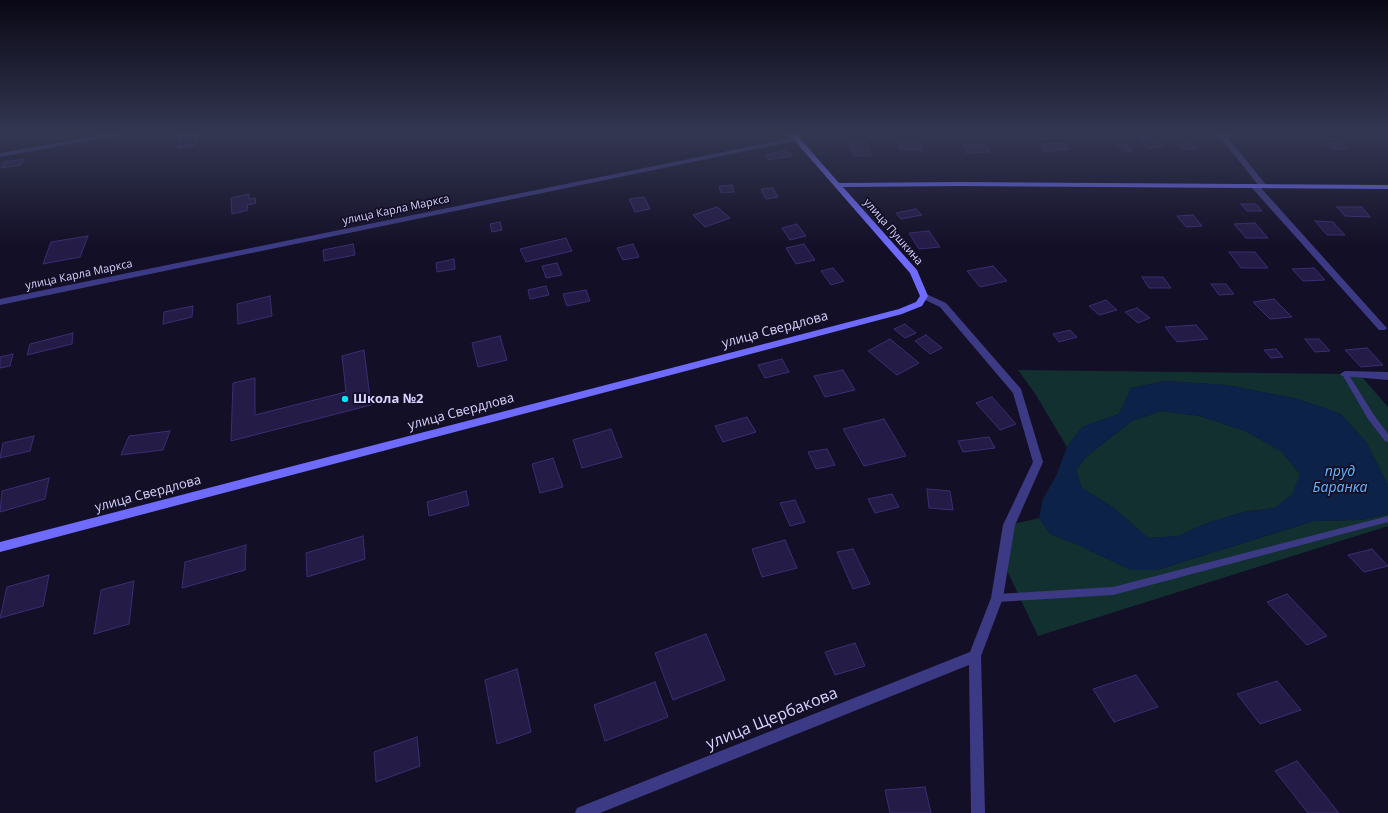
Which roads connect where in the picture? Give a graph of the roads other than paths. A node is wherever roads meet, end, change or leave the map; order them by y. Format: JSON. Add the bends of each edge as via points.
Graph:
{"nodes":[{"id":1,"x":627,"y":171,"type":"edge"},
{"id":2,"x":825,"y":171,"type":"edge"},
{"id":3,"x":1248,"y":171,"type":"edge"},
{"id":4,"x":837,"y":185,"type":"junction"},
{"id":5,"x":1259,"y":186,"type":"junction"},
{"id":6,"x":1388,"y":187,"type":"edge"},
{"id":7,"x":924,"y":296,"type":"junction"},
{"id":8,"x":0,"y":302,"type":"edge"},
{"id":9,"x":1382,"y":328,"type":"dead end"},
{"id":10,"x":1345,"y":374,"type":"joint"},
{"id":11,"x":1388,"y":376,"type":"edge"},
{"id":12,"x":1388,"y":438,"type":"edge"},
{"id":13,"x":1388,"y":519,"type":"edge"},
{"id":14,"x":0,"y":547,"type":"edge"},
{"id":15,"x":997,"y":598,"type":"junction"},
{"id":16,"x":975,"y":656,"type":"junction"},
{"id":17,"x":582,"y":813,"type":"edge"},
{"id":18,"x":978,"y":813,"type":"edge"}],
"edges":[{"from":1,"to":8,"type":"street","name":"улица Карла Маркса"},
{"from":2,"to":4,"type":"main road","name":"улица Пушкина"},
{"from":3,"to":5,"type":"street"},
{"from":4,"to":5,"type":"main road"},
{"from":4,"to":7,"type":"main road","name":"улица Пушкина","via":[[914,272]]},
{"from":5,"to":6,"type":"main road"},
{"from":5,"to":9,"type":"street"},
{"from":7,"to":14,"type":"main road","name":"улица Свердлова","via":[[918,304],[894,313]]},
{"from":7,"to":15,"type":"street","via":[[943,305],[1018,392],[1038,462],[1009,525]]},
{"from":10,"to":11,"type":"street"},
{"from":10,"to":12,"type":"lane"},
{"from":13,"to":15,"type":"lane","via":[[1113,591]]},
{"from":15,"to":16,"type":"street"},
{"from":16,"to":17,"type":"street","name":"улица Щербакова"},
{"from":16,"to":18,"type":"street"}]}
